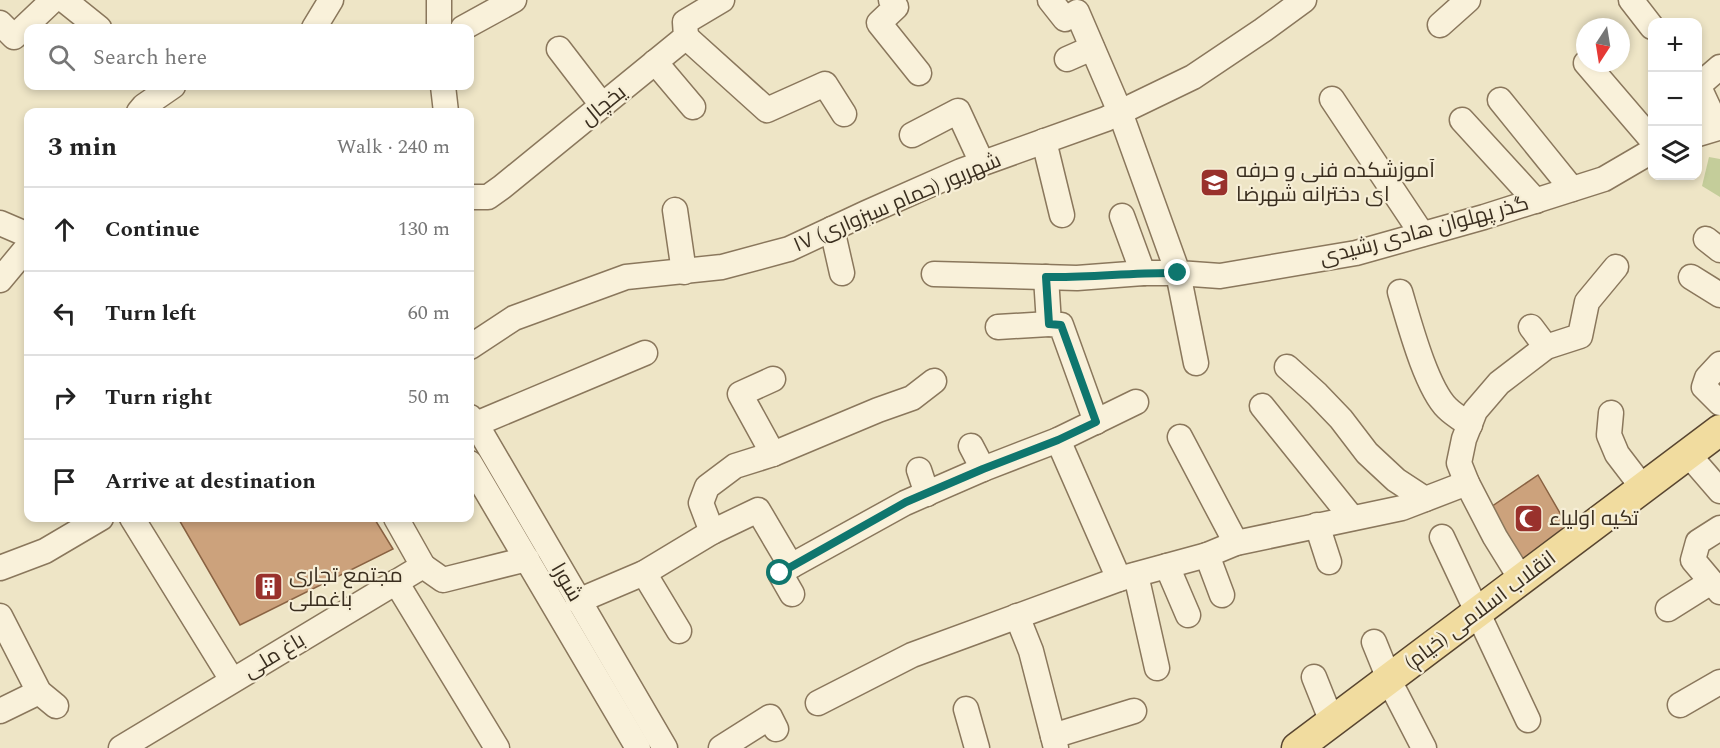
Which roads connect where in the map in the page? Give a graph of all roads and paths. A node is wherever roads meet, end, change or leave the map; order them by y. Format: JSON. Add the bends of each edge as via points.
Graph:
{"nodes":[{"id":1,"x":53,"y":0,"type":"edge"},
{"id":2,"x":64,"y":0,"type":"edge"},
{"id":3,"x":331,"y":0,"type":"edge"},
{"id":4,"x":439,"y":0,"type":"edge"},
{"id":5,"x":514,"y":0,"type":"edge"},
{"id":6,"x":891,"y":0,"type":"edge"},
{"id":7,"x":1050,"y":0,"type":"edge"},
{"id":8,"x":1304,"y":0,"type":"edge"},
{"id":9,"x":1468,"y":0,"type":"edge"},
{"id":10,"x":1631,"y":0,"type":"edge"},
{"id":11,"x":715,"y":1,"type":"edge"},
{"id":12,"x":1648,"y":21,"type":"edge"},
{"id":13,"x":0,"y":23,"type":"edge"},
{"id":14,"x":28,"y":24,"type":"edge"},
{"id":15,"x":94,"y":24,"type":"edge"},
{"id":16,"x":316,"y":24,"type":"edge"},
{"id":17,"x":439,"y":24,"type":"edge"},
{"id":18,"x":470,"y":24,"type":"edge"},
{"id":19,"x":1440,"y":25,"type":"dead end"},
{"id":20,"x":24,"y":28,"type":"edge"},
{"id":21,"x":686,"y":37,"type":"junction"},
{"id":22,"x":1092,"y":48,"type":"junction"},
{"id":23,"x":560,"y":49,"type":"dead end"},
{"id":24,"x":1067,"y":59,"type":"dead end"},
{"id":25,"x":655,"y":62,"type":"junction"},
{"id":26,"x":1720,"y":67,"type":"edge"},
{"id":27,"x":1594,"y":72,"type":"edge"},
{"id":28,"x":919,"y":73,"type":"dead end"},
{"id":29,"x":1702,"y":83,"type":"edge"},
{"id":30,"x":167,"y":90,"type":"edge"},
{"id":31,"x":443,"y":90,"type":"edge"},
{"id":32,"x":1332,"y":99,"type":"dead end"},
{"id":33,"x":1500,"y":100,"type":"dead end"},
{"id":34,"x":1702,"y":104,"type":"edge"},
{"id":35,"x":602,"y":105,"type":"junction"},
{"id":36,"x":693,"y":107,"type":"dead end"},
{"id":37,"x":143,"y":108,"type":"edge"},
{"id":38,"x":442,"y":108,"type":"edge"},
{"id":39,"x":1120,"y":112,"type":"junction"},
{"id":40,"x":844,"y":114,"type":"dead end"},
{"id":41,"x":1462,"y":120,"type":"dead end"},
{"id":42,"x":1708,"y":131,"type":"edge"},
{"id":43,"x":1648,"y":134,"type":"edge"},
{"id":44,"x":912,"y":135,"type":"dead end"},
{"id":45,"x":1044,"y":141,"type":"junction"},
{"id":46,"x":1648,"y":154,"type":"edge"},
{"id":47,"x":982,"y":164,"type":"junction"},
{"id":48,"x":1572,"y":189,"type":"junction"},
{"id":49,"x":474,"y":197,"type":"edge"},
{"id":50,"x":1536,"y":201,"type":"junction"},
{"id":51,"x":675,"y":210,"type":"dead end"},
{"id":52,"x":1062,"y":215,"type":"dead end"},
{"id":53,"x":1122,"y":216,"type":"dead end"},
{"id":54,"x":0,"y":223,"type":"edge"},
{"id":55,"x":832,"y":229,"type":"junction"},
{"id":56,"x":1422,"y":234,"type":"junction"},
{"id":57,"x":0,"y":240,"type":"edge"},
{"id":58,"x":24,"y":243,"type":"edge"},
{"id":59,"x":24,"y":244,"type":"edge"},
{"id":60,"x":24,"y":249,"type":"edge"},
{"id":61,"x":1616,"y":267,"type":"dead end"},
{"id":62,"x":684,"y":272,"type":"junction"},
{"id":63,"x":842,"y":273,"type":"dead end"},
{"id":64,"x":1143,"y":273,"type":"junction"},
{"id":65,"x":1178,"y":273,"type":"junction"},
{"id":66,"x":934,"y":274,"type":"dead end"},
{"id":67,"x":1046,"y":277,"type":"junction"},
{"id":68,"x":1691,"y":277,"type":"dead end"},
{"id":69,"x":0,"y":280,"type":"edge"},
{"id":70,"x":1400,"y":292,"type":"dead end"},
{"id":71,"x":1720,"y":296,"type":"edge"},
{"id":72,"x":1049,"y":324,"type":"junction"},
{"id":73,"x":998,"y":327,"type":"dead end"},
{"id":74,"x":1531,"y":327,"type":"dead end"},
{"id":75,"x":474,"y":344,"type":"edge"},
{"id":76,"x":1546,"y":347,"type":"junction"},
{"id":77,"x":645,"y":353,"type":"dead end"},
{"id":78,"x":1196,"y":363,"type":"dead end"},
{"id":79,"x":1720,"y":364,"type":"edge"},
{"id":80,"x":1287,"y":367,"type":"dead end"},
{"id":81,"x":773,"y":379,"type":"dead end"},
{"id":82,"x":934,"y":381,"type":"dead end"},
{"id":83,"x":1136,"y":402,"type":"dead end"},
{"id":84,"x":1720,"y":403,"type":"edge"},
{"id":85,"x":1262,"y":406,"type":"dead end"},
{"id":86,"x":1611,"y":413,"type":"dead end"},
{"id":87,"x":474,"y":420,"type":"edge"},
{"id":88,"x":474,"y":422,"type":"edge"},
{"id":89,"x":1096,"y":422,"type":"junction"},
{"id":90,"x":1470,"y":425,"type":"junction"},
{"id":91,"x":1720,"y":430,"type":"edge"},
{"id":92,"x":1180,"y":437,"type":"dead end"},
{"id":93,"x":1058,"y":440,"type":"junction"},
{"id":94,"x":971,"y":446,"type":"dead end"},
{"id":95,"x":773,"y":454,"type":"junction"},
{"id":96,"x":1688,"y":454,"type":"junction"},
{"id":97,"x":983,"y":469,"type":"junction"},
{"id":98,"x":474,"y":470,"type":"edge"},
{"id":99,"x":920,"y":470,"type":"dead end"},
{"id":100,"x":1467,"y":483,"type":"junction"},
{"id":101,"x":1643,"y":488,"type":"junction"},
{"id":102,"x":1720,"y":491,"type":"edge"},
{"id":103,"x":927,"y":494,"type":"junction"},
{"id":104,"x":1425,"y":499,"type":"junction"},
{"id":105,"x":1352,"y":518,"type":"junction"},
{"id":106,"x":88,"y":522,"type":"edge"},
{"id":107,"x":134,"y":522,"type":"edge"},
{"id":108,"x":398,"y":522,"type":"edge"},
{"id":109,"x":1317,"y":525,"type":"junction"},
{"id":110,"x":1720,"y":528,"type":"edge"},
{"id":111,"x":65,"y":529,"type":"edge"},
{"id":112,"x":712,"y":532,"type":"junction"},
{"id":113,"x":1442,"y":537,"type":"dead end"},
{"id":114,"x":1236,"y":543,"type":"junction"},
{"id":115,"x":1207,"y":555,"type":"junction"},
{"id":116,"x":527,"y":559,"type":"junction"},
{"id":117,"x":1329,"y":562,"type":"dead end"},
{"id":118,"x":423,"y":566,"type":"junction"},
{"id":119,"x":791,"y":566,"type":"junction"},
{"id":120,"x":1167,"y":566,"type":"junction"},
{"id":121,"x":0,"y":568,"type":"edge"},
{"id":122,"x":644,"y":573,"type":"junction"},
{"id":123,"x":1127,"y":577,"type":"junction"},
{"id":124,"x":1521,"y":579,"type":"junction"},
{"id":125,"x":396,"y":582,"type":"junction"},
{"id":126,"x":1716,"y":587,"type":"edge"},
{"id":127,"x":792,"y":594,"type":"dead end"},
{"id":128,"x":1222,"y":594,"type":"dead end"},
{"id":129,"x":578,"y":601,"type":"junction"},
{"id":130,"x":1668,"y":609,"type":"dead end"},
{"id":131,"x":1478,"y":612,"type":"junction"},
{"id":132,"x":1188,"y":615,"type":"dead end"},
{"id":133,"x":0,"y":616,"type":"edge"},
{"id":134,"x":1017,"y":616,"type":"junction"},
{"id":135,"x":679,"y":631,"type":"dead end"},
{"id":136,"x":1374,"y":642,"type":"dead end"},
{"id":137,"x":1156,"y":668,"type":"dead end"},
{"id":138,"x":1314,"y":677,"type":"dead end"},
{"id":139,"x":232,"y":680,"type":"junction"},
{"id":140,"x":1720,"y":682,"type":"edge"},
{"id":141,"x":1391,"y":685,"type":"junction"},
{"id":142,"x":818,"y":703,"type":"dead end"},
{"id":143,"x":1680,"y":705,"type":"dead end"},
{"id":144,"x":966,"y":710,"type":"dead end"},
{"id":145,"x":0,"y":711,"type":"edge"},
{"id":146,"x":1134,"y":711,"type":"dead end"},
{"id":147,"x":1528,"y":720,"type":"dead end"},
{"id":148,"x":1332,"y":722,"type":"junction"},
{"id":149,"x":776,"y":729,"type":"dead end"},
{"id":150,"x":1055,"y":742,"type":"edge"},
{"id":151,"x":121,"y":748,"type":"edge"},
{"id":152,"x":497,"y":748,"type":"edge"},
{"id":153,"x":638,"y":748,"type":"edge"},
{"id":154,"x":665,"y":748,"type":"edge"},
{"id":155,"x":721,"y":748,"type":"edge"},
{"id":156,"x":977,"y":748,"type":"edge"},
{"id":157,"x":1297,"y":748,"type":"edge"},
{"id":158,"x":1424,"y":748,"type":"edge"}],
"edges":[{"from":1,"to":14,"type":"street"},
{"from":2,"to":15,"type":"street"},
{"from":3,"to":16,"type":"street"},
{"from":4,"to":17,"type":"street"},
{"from":5,"to":18,"type":"street"},
{"from":6,"to":28,"type":"street","via":[[896,7],[879,23]]},
{"from":7,"to":22,"type":"street","via":[[1065,19],[1077,12]]},
{"from":8,"to":39,"type":"street","name":"۱۷ شهریور (حمام سبزواری)","via":[[1193,77]]},
{"from":9,"to":19,"type":"street"},
{"from":10,"to":12,"type":"street"},
{"from":11,"to":21,"type":"street","name":"یخچال","via":[[685,22]]},
{"from":13,"to":20,"type":"street","via":[[14,38]]},
{"from":21,"to":25,"type":"street","name":"یخچال"},
{"from":21,"to":40,"type":"street","via":[[767,110],[825,84]]},
{"from":22,"to":24,"type":"street"},
{"from":22,"to":39,"type":"street"},
{"from":23,"to":35,"type":"street"},
{"from":25,"to":35,"type":"street","name":"یخچال"},
{"from":25,"to":36,"type":"street"},
{"from":26,"to":29,"type":"street"},
{"from":27,"to":43,"type":"street"},
{"from":30,"to":37,"type":"street"},
{"from":31,"to":38,"type":"street"},
{"from":32,"to":56,"type":"street"},
{"from":33,"to":48,"type":"street"},
{"from":34,"to":42,"type":"street"},
{"from":35,"to":49,"type":"street","name":"یخچال","via":[[488,196]]},
{"from":39,"to":45,"type":"street","name":"۱۷ شهریور (حمام سبزواری)"},
{"from":39,"to":65,"type":"street"},
{"from":41,"to":50,"type":"street"},
{"from":44,"to":47,"type":"street","via":[[958,111]]},
{"from":45,"to":47,"type":"street","name":"۱۷ شهریور (حمام سبزواری)"},
{"from":45,"to":52,"type":"street"},
{"from":46,"to":48,"type":"street","name":"گذر پهلوان هادی رشیدی","via":[[1604,179]]},
{"from":47,"to":55,"type":"street","name":"۱۷ شهریور (حمام سبزواری)"},
{"from":48,"to":50,"type":"street","name":"گذر پهلوان هادی رشیدی"},
{"from":50,"to":56,"type":"street","name":"گذر پهلوان هادی رشیدی"},
{"from":51,"to":62,"type":"street"},
{"from":53,"to":64,"type":"street"},
{"from":54,"to":58,"type":"street"},
{"from":55,"to":62,"type":"street","name":"۱۷ شهریور (حمام سبزواری)","via":[[789,249],[722,267]]},
{"from":55,"to":63,"type":"street"},
{"from":56,"to":65,"type":"street","name":"گذر پهلوان هادی رشیدی","via":[[1356,253],[1220,276]]},
{"from":57,"to":59,"type":"street"},
{"from":60,"to":69,"type":"street"},
{"from":61,"to":76,"type":"street","via":[[1587,302],[1580,336]]},
{"from":62,"to":75,"type":"street","name":"۱۷ شهریور (حمام سبزواری)","via":[[626,277],[514,318]]},
{"from":64,"to":65,"type":"street","name":"گذر پهلوان هادی رشیدی"},
{"from":64,"to":67,"type":"street","name":"گذر پهلوان هادی رشیدی"},
{"from":65,"to":78,"type":"street"},
{"from":66,"to":67,"type":"street","name":"گذر پهلوان هادی رشیدی"},
{"from":67,"to":72,"type":"street"},
{"from":68,"to":71,"type":"street"},
{"from":70,"to":90,"type":"street","via":[[1433,386],[1446,408]]},
{"from":72,"to":73,"type":"street"},
{"from":72,"to":89,"type":"street","via":[[1061,325]]},
{"from":74,"to":76,"type":"street"},
{"from":76,"to":90,"type":"street","via":[[1499,383],[1475,411]]},
{"from":77,"to":87,"type":"street"},
{"from":79,"to":84,"type":"street","via":[[1704,387]]},
{"from":80,"to":104,"type":"street","via":[[1341,419],[1366,453]]},
{"from":81,"to":95,"type":"street","via":[[740,394]]},
{"from":82,"to":95,"type":"street","via":[[912,398]]},
{"from":83,"to":89,"type":"street"},
{"from":85,"to":105,"type":"street"},
{"from":86,"to":101,"type":"street","via":[[1609,435],[1617,454]]},
{"from":88,"to":129,"type":"street","name":"شورا"},
{"from":89,"to":93,"type":"street"},
{"from":90,"to":100,"type":"street","via":[[1459,464]]},
{"from":91,"to":96,"type":"main road","name":"انقلاب اسلامی (خیام)"},
{"from":92,"to":114,"type":"street"},
{"from":93,"to":97,"type":"street"},
{"from":93,"to":123,"type":"street"},
{"from":94,"to":97,"type":"street"},
{"from":95,"to":112,"type":"street","via":[[735,466],[707,487],[701,502]]},
{"from":96,"to":101,"type":"main road","name":"انقلاب اسلامی (خیام)"},
{"from":96,"to":102,"type":"street"},
{"from":97,"to":103,"type":"street"},
{"from":98,"to":116,"type":"street","name":"شورا"},
{"from":99,"to":103,"type":"street"},
{"from":100,"to":104,"type":"street"},
{"from":100,"to":124,"type":"street"},
{"from":101,"to":124,"type":"main road","name":"انقلاب اسلامی (خیام)"},
{"from":103,"to":119,"type":"street"},
{"from":104,"to":105,"type":"street"},
{"from":105,"to":109,"type":"street"},
{"from":106,"to":111,"type":"street"},
{"from":107,"to":139,"type":"street","name":"باغ ملی"},
{"from":108,"to":118,"type":"street"},
{"from":109,"to":114,"type":"street"},
{"from":109,"to":117,"type":"street"},
{"from":110,"to":126,"type":"street","via":[[1698,542],[1694,560]]},
{"from":111,"to":121,"type":"street","via":[[45,551]]},
{"from":112,"to":119,"type":"street","via":[[758,510]]},
{"from":112,"to":122,"type":"street"},
{"from":113,"to":131,"type":"street"},
{"from":114,"to":115,"type":"street"},
{"from":115,"to":120,"type":"street"},
{"from":115,"to":128,"type":"street"},
{"from":116,"to":118,"type":"street","via":[[442,580]]},
{"from":116,"to":153,"type":"street","name":"شورا"},
{"from":118,"to":125,"type":"street","name":"باغ ملی"},
{"from":119,"to":127,"type":"street","via":[[780,573]]},
{"from":120,"to":123,"type":"street"},
{"from":120,"to":132,"type":"street"},
{"from":122,"to":129,"type":"street"},
{"from":122,"to":135,"type":"street"},
{"from":123,"to":134,"type":"street"},
{"from":123,"to":137,"type":"street"},
{"from":124,"to":131,"type":"main road","name":"انقلاب اسلامی (خیام)"},
{"from":125,"to":139,"type":"street","name":"باغ ملی"},
{"from":125,"to":152,"type":"street"},
{"from":126,"to":130,"type":"street"},
{"from":129,"to":154,"type":"street","name":"شورا"},
{"from":131,"to":141,"type":"main road","name":"انقلاب اسلامی (خیام)"},
{"from":131,"to":147,"type":"street"},
{"from":133,"to":145,"type":"street","via":[[48,699]]},
{"from":134,"to":142,"type":"street","via":[[912,655]]},
{"from":134,"to":150,"type":"street","via":[[1031,651]]},
{"from":136,"to":141,"type":"street"},
{"from":138,"to":148,"type":"street"},
{"from":139,"to":151,"type":"street","name":"باغ ملی"},
{"from":140,"to":143,"type":"street"},
{"from":141,"to":148,"type":"main road","name":"انقلاب اسلامی (خیام)"},
{"from":141,"to":158,"type":"street"},
{"from":144,"to":156,"type":"street"},
{"from":146,"to":150,"type":"street"},
{"from":148,"to":157,"type":"main road","name":"انقلاب اسلامی (خیام)"},
{"from":149,"to":155,"type":"street","via":[[770,717]]}]}
